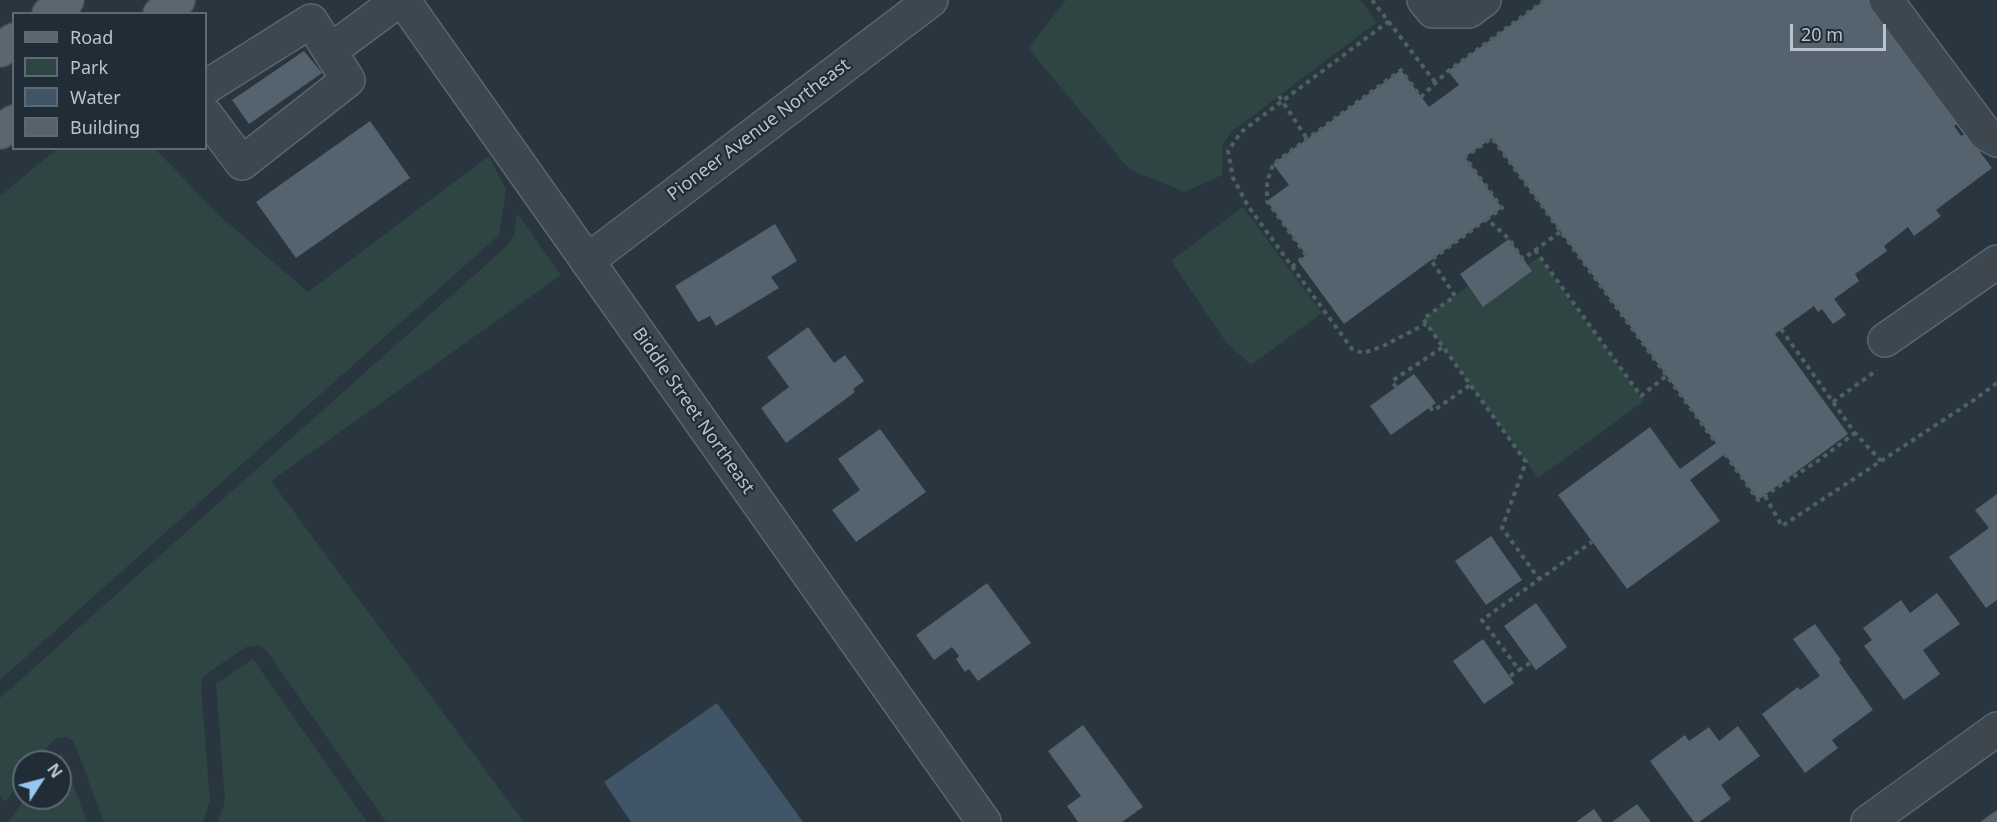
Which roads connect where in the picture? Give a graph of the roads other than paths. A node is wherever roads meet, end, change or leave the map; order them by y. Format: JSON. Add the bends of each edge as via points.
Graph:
{"nodes":[{"id":1,"x":67,"y":0,"type":"edge"},
{"id":2,"x":178,"y":0,"type":"edge"},
{"id":3,"x":401,"y":0,"type":"edge"},
{"id":4,"x":931,"y":0,"type":"edge"},
{"id":5,"x":1424,"y":0,"type":"edge"},
{"id":6,"x":1484,"y":0,"type":"edge"},
{"id":7,"x":1886,"y":0,"type":"edge"},
{"id":8,"x":52,"y":12,"type":"edge"},
{"id":9,"x":163,"y":12,"type":"edge"},
{"id":10,"x":330,"y":51,"type":"junction"},
{"id":11,"x":207,"y":86,"type":"edge"},
{"id":12,"x":207,"y":116,"type":"edge"},
{"id":13,"x":1997,"y":140,"type":"edge"},
{"id":14,"x":587,"y":261,"type":"junction"},
{"id":15,"x":1997,"y":262,"type":"edge"},
{"id":16,"x":1888,"y":338,"type":"road end"},
{"id":17,"x":1997,"y":729,"type":"edge"},
{"id":18,"x":984,"y":822,"type":"edge"},
{"id":19,"x":1868,"y":822,"type":"edge"}],
"edges":[{"from":1,"to":8,"type":"main road"},
{"from":2,"to":9,"type":"main road"},
{"from":3,"to":10,"type":"street"},
{"from":3,"to":14,"type":"street","name":"Biddle Street Northeast"},
{"from":4,"to":14,"type":"street","name":"Pioneer Avenue Northeast"},
{"from":5,"to":6,"type":"street","via":[[1433,11],[1469,11]]},
{"from":7,"to":13,"type":"street","via":[[1986,134]]},
{"from":10,"to":11,"type":"street","via":[[311,21]]},
{"from":10,"to":12,"type":"street","via":[[348,80],[242,163]]},
{"from":14,"to":18,"type":"street","name":"Biddle Street Northeast"},
{"from":15,"to":16,"type":"street"},
{"from":17,"to":19,"type":"street"}]}
